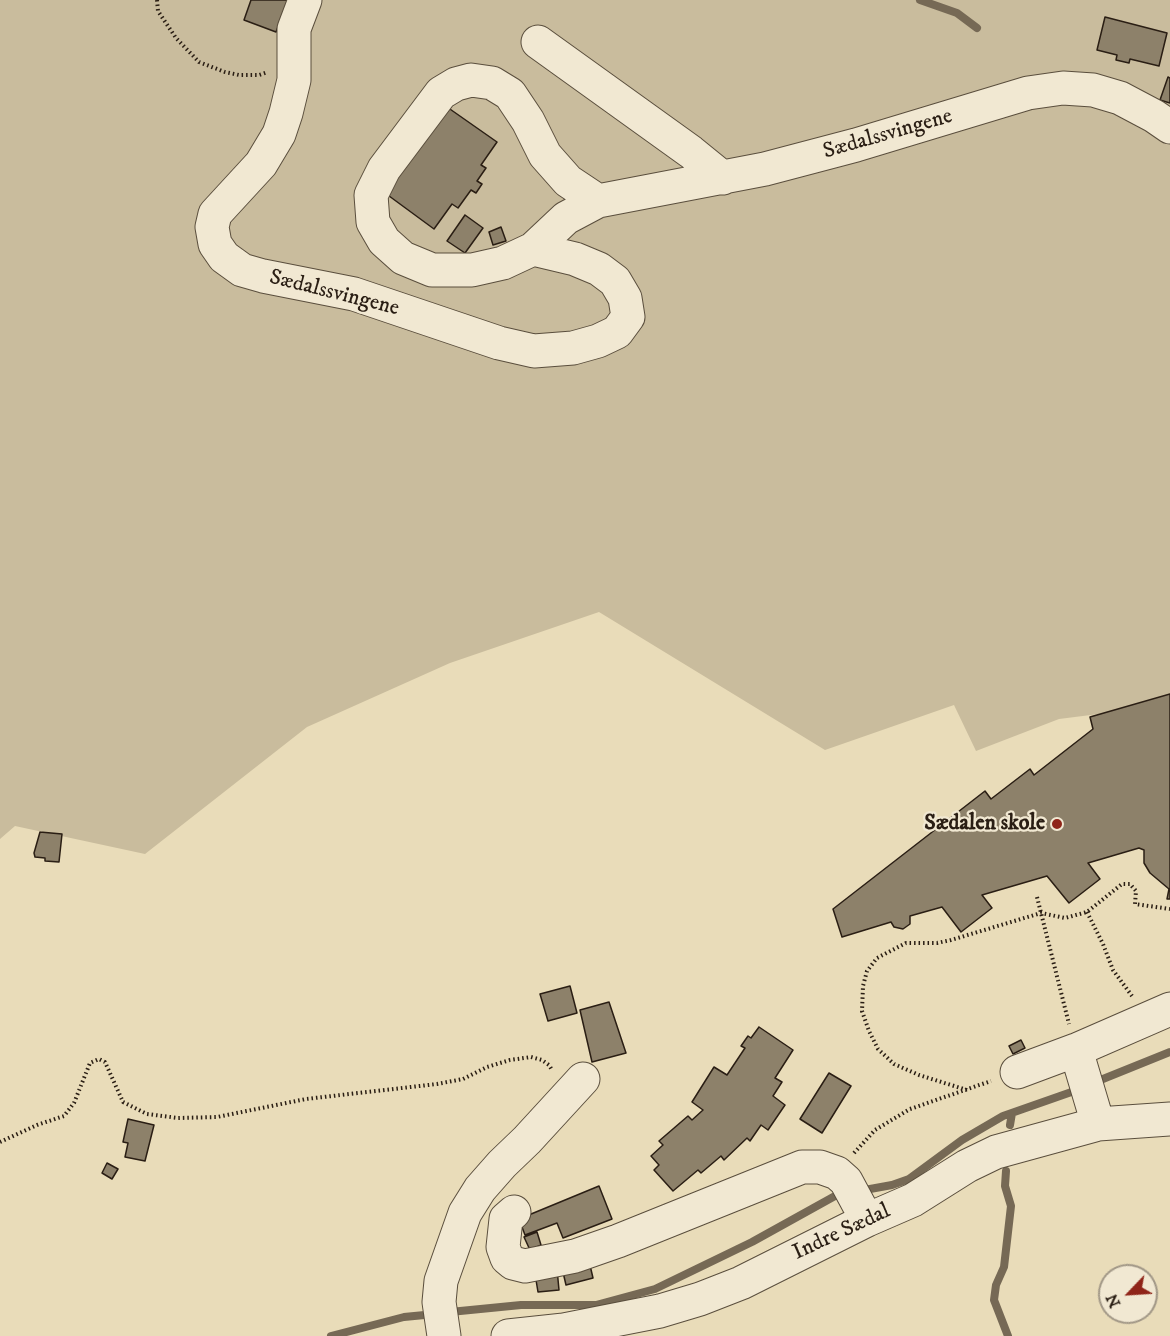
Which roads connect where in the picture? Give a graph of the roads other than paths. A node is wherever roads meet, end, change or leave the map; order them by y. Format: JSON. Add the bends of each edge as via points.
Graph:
{"nodes":[{"id":1,"x":305,"y":0,"type":"edge"},
{"id":2,"x":538,"y":42,"type":"dead end"},
{"id":3,"x":1170,"y":127,"type":"edge"},
{"id":4,"x":723,"y":178,"type":"junction"},
{"id":5,"x":598,"y":201,"type":"junction"},
{"id":6,"x":532,"y":249,"type":"junction"},
{"id":7,"x":1170,"y":1009,"type":"edge"},
{"id":8,"x":1017,"y":1072,"type":"road end"},
{"id":9,"x":1083,"y":1075,"type":"junction"},
{"id":10,"x":583,"y":1079,"type":"dead end"},
{"id":11,"x":1170,"y":1119,"type":"edge"},
{"id":12,"x":851,"y":1193,"type":"junction"},
{"id":13,"x":514,"y":1212,"type":"dead end"},
{"id":14,"x":442,"y":1320,"type":"edge"},
{"id":15,"x":508,"y":1336,"type":"edge"}],
"edges":[{"from":1,"to":6,"type":"street","name":"Sædalssvingene","via":[[294,29],[294,80],[279,134],[261,164],[215,214],[215,244],[224,257],[242,270],[354,294],[534,351],[573,348],[617,332],[628,317],[626,297],[615,281],[575,259]]},
{"from":2,"to":4,"type":"street"},
{"from":3,"to":4,"type":"street","name":"Sædalssvingene","via":[[1120,98],[1094,90],[1063,88],[1028,93],[856,145]]},
{"from":4,"to":5,"type":"street","name":"Sædalssvingene"},
{"from":5,"to":6,"type":"street","name":"Sædalssvingene","via":[[566,218]]},
{"from":5,"to":6,"type":"street","name":"Sædalssvingene","via":[[568,181],[545,155],[510,94],[492,82],[471,80],[441,93],[384,169],[371,195],[373,222],[384,241],[403,258],[432,270],[472,270],[503,263]]},
{"from":7,"to":9,"type":"street"},
{"from":8,"to":9,"type":"street"},
{"from":9,"to":11,"type":"street","name":"Indre Sædal"},
{"from":9,"to":12,"type":"street","name":"Indre Sædal","via":[[996,1152],[913,1200]]},
{"from":10,"to":14,"type":"street","via":[[487,1181],[465,1213],[446,1264]]},
{"from":12,"to":13,"type":"street","via":[[820,1167],[802,1167],[618,1241],[575,1256],[525,1266],[507,1258],[503,1246],[506,1219]]},
{"from":12,"to":15,"type":"street","name":"Indre Sædal","via":[[741,1283],[660,1311],[564,1330]]}]}
